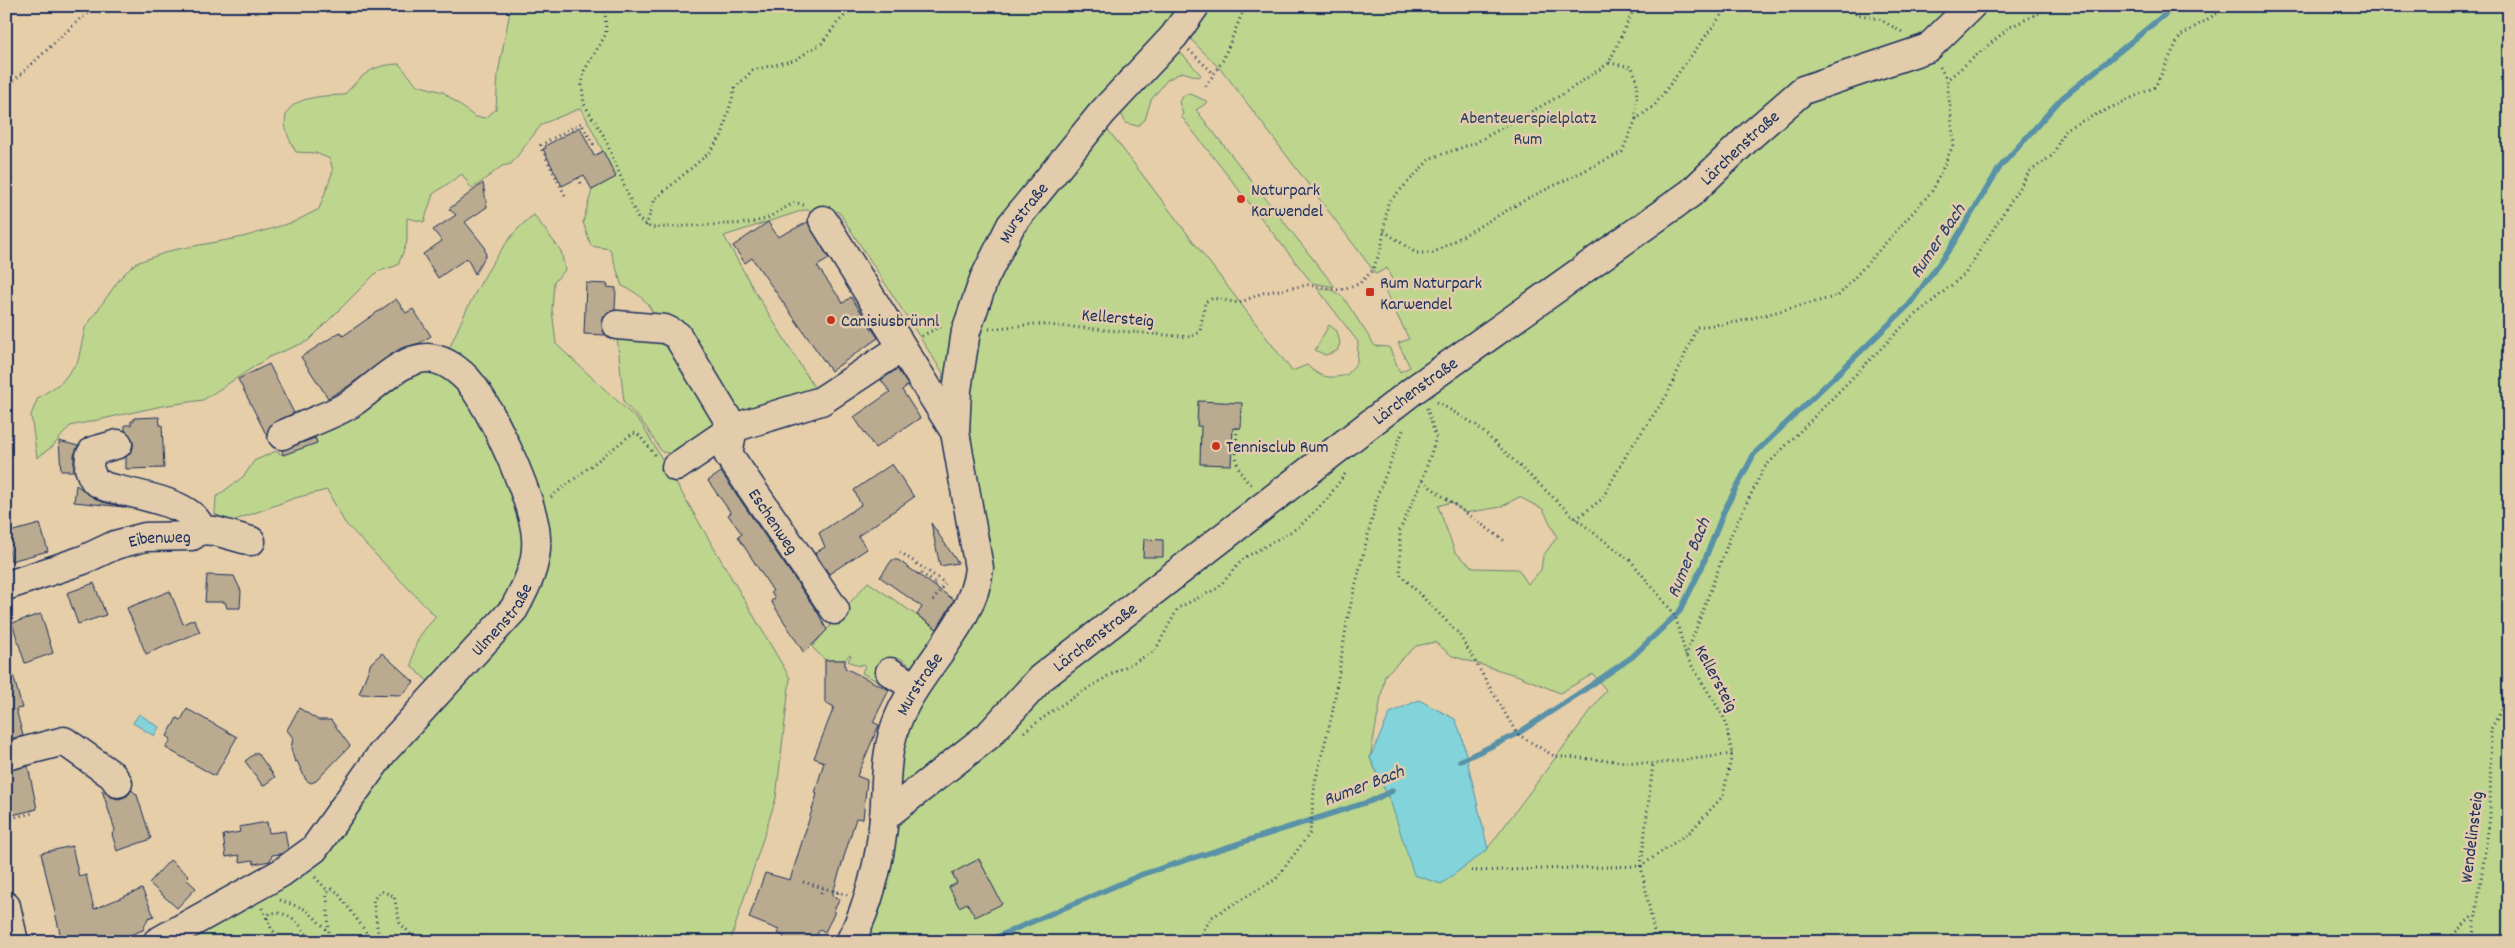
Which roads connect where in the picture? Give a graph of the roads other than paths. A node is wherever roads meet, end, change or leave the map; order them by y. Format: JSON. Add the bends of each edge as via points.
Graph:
{"nodes":[{"id":1,"x":1195,"y":6,"type":"edge"},
{"id":2,"x":1971,"y":6,"type":"edge"},
{"id":3,"x":823,"y":220,"type":"road end"},
{"id":4,"x":617,"y":325,"type":"dead end"},
{"id":5,"x":902,"y":348,"type":"junction"},
{"id":6,"x":733,"y":428,"type":"junction"},
{"id":7,"x":955,"y":432,"type":"junction"},
{"id":8,"x":282,"y":435,"type":"dead end"},
{"id":9,"x":118,"y":444,"type":"dead end"},
{"id":10,"x":676,"y":467,"type":"road end"},
{"id":11,"x":200,"y":530,"type":"junction"},
{"id":12,"x":251,"y":541,"type":"dead end"},
{"id":13,"x":6,"y":586,"type":"edge"},
{"id":14,"x":835,"y":610,"type":"dead end"},
{"id":15,"x":890,"y":672,"type":"dead end"},
{"id":16,"x":914,"y":687,"type":"junction"},
{"id":17,"x":6,"y":756,"type":"edge"},
{"id":18,"x":118,"y":783,"type":"dead end"},
{"id":19,"x":884,"y":817,"type":"junction"},
{"id":20,"x":6,"y":906,"type":"edge"},
{"id":21,"x":14,"y":942,"type":"edge"},
{"id":22,"x":157,"y":942,"type":"edge"},
{"id":23,"x":850,"y":942,"type":"edge"}],
"edges":[{"from":1,"to":7,"type":"street","name":"Murstraße","via":[[1174,36],[1102,113],[1011,225],[984,279],[966,331],[957,390]]},
{"from":2,"to":19,"type":"street","name":"Lärchenstraße","via":[[1928,48],[1803,90],[1691,193],[1415,389],[1041,678],[988,736]]},
{"from":3,"to":5,"type":"street","name":"Murstraße"},
{"from":4,"to":6,"type":"street","via":[[664,329],[677,335]]},
{"from":5,"to":6,"type":"street","via":[[821,401]]},
{"from":5,"to":7,"type":"street","name":"Murstraße"},
{"from":6,"to":10,"type":"street"},
{"from":6,"to":14,"type":"street","name":"Eschenweg","via":[[728,454]]},
{"from":7,"to":16,"type":"street","name":"Murstraße","via":[[980,568],[978,586],[970,604]]},
{"from":8,"to":22,"type":"street","name":"Ulmenstraße","via":[[349,405],[409,362],[424,358],[443,360],[460,372],[481,399],[520,478],[533,512],[537,540],[534,563],[529,583],[514,609],[383,752],[314,849],[282,873]]},
{"from":9,"to":11,"type":"street","name":"Eibenweg","via":[[94,451],[90,456],[89,468],[95,481],[187,510],[198,521]]},
{"from":11,"to":12,"type":"street","via":[[215,530]]},
{"from":11,"to":13,"type":"street","name":"Eibenweg","via":[[192,536],[132,540]]},
{"from":15,"to":16,"type":"street"},
{"from":16,"to":19,"type":"street","name":"Murstraße","via":[[888,748]]},
{"from":17,"to":18,"type":"street","via":[[64,740],[112,775]]},
{"from":19,"to":23,"type":"street","name":"Murstraße","via":[[871,894]]},
{"from":20,"to":21,"type":"street"}]}
